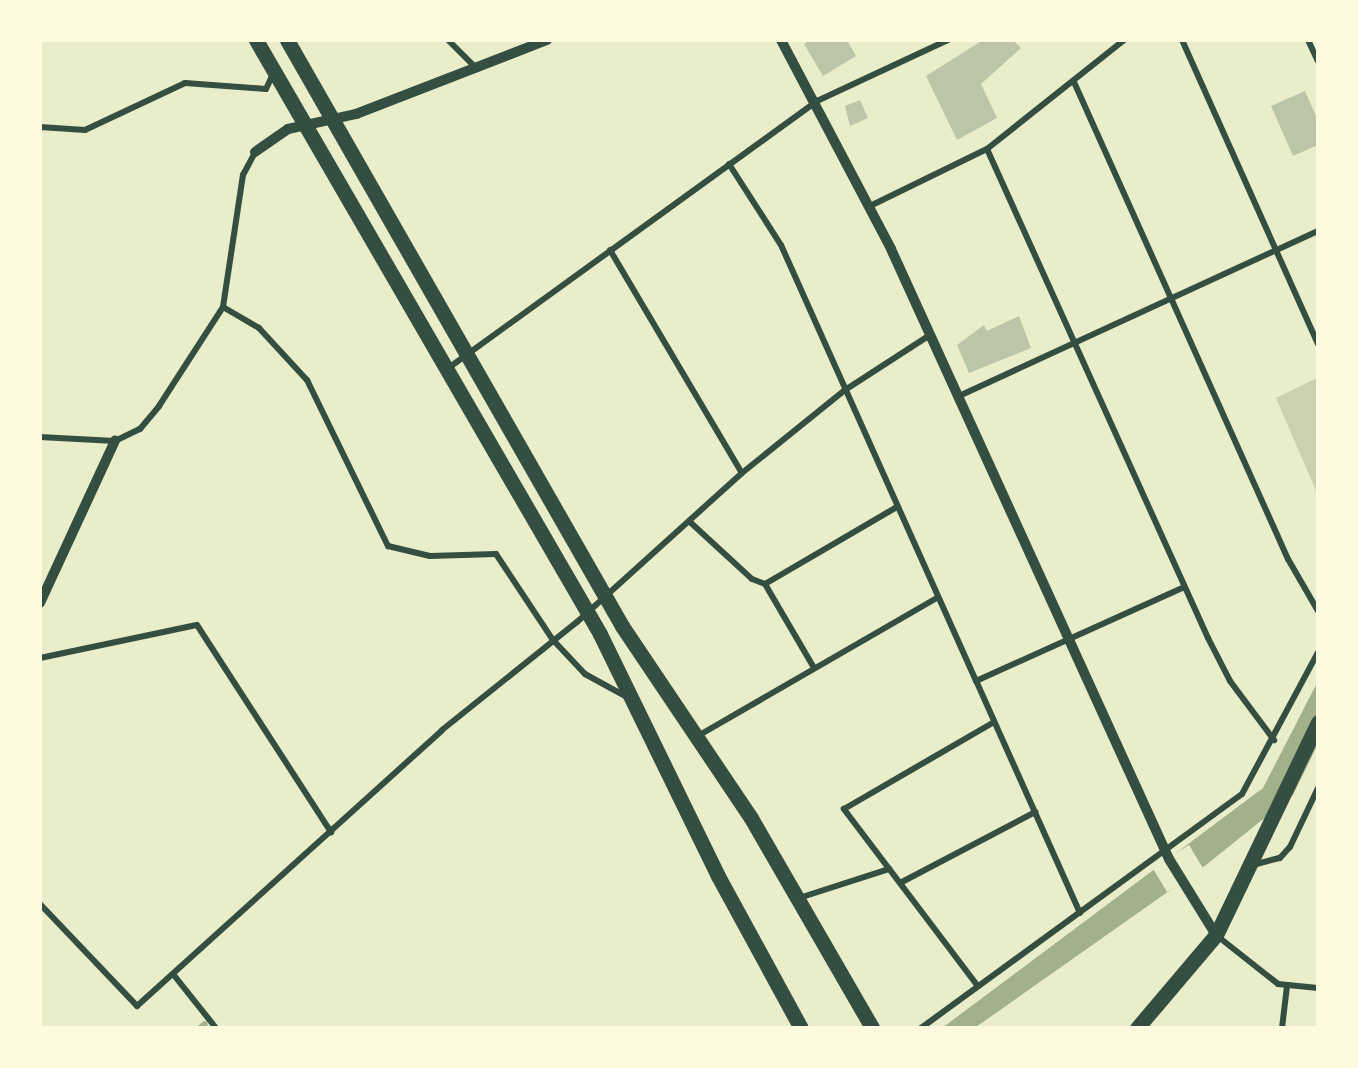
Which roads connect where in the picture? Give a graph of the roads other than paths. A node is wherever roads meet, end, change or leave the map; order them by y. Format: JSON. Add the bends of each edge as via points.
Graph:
{"nodes":[{"id":1,"x":256,"y":40,"type":"edge"},
{"id":2,"x":448,"y":40,"type":"edge"},
{"id":3,"x":547,"y":40,"type":"edge"},
{"id":4,"x":781,"y":40,"type":"edge"},
{"id":5,"x":948,"y":40,"type":"edge"},
{"id":6,"x":1124,"y":40,"type":"edge"},
{"id":7,"x":1182,"y":40,"type":"edge"},
{"id":8,"x":1308,"y":40,"type":"edge"},
{"id":9,"x":289,"y":41,"type":"edge"},
{"id":10,"x":1317,"y":62,"type":"edge"},
{"id":11,"x":478,"y":70,"type":"junction"},
{"id":12,"x":274,"y":71,"type":"junction"},
{"id":13,"x":1074,"y":82,"type":"junction"},
{"id":14,"x":817,"y":101,"type":"junction"},
{"id":15,"x":334,"y":120,"type":"junction"},
{"id":16,"x":305,"y":124,"type":"junction"},
{"id":17,"x":40,"y":127,"type":"edge"},
{"id":18,"x":987,"y":149,"type":"junction"},
{"id":19,"x":255,"y":152,"type":"joint"},
{"id":20,"x":729,"y":164,"type":"junction"},
{"id":21,"x":870,"y":206,"type":"junction"},
{"id":22,"x":1317,"y":231,"type":"edge"},
{"id":23,"x":610,"y":250,"type":"junction"},
{"id":24,"x":1276,"y":251,"type":"junction"},
{"id":25,"x":1172,"y":298,"type":"junction"},
{"id":26,"x":223,"y":307,"type":"junction"},
{"id":27,"x":930,"y":335,"type":"junction"},
{"id":28,"x":1074,"y":343,"type":"junction"},
{"id":29,"x":1317,"y":344,"type":"edge"},
{"id":30,"x":468,"y":353,"type":"junction"},
{"id":31,"x":447,"y":369,"type":"junction"},
{"id":32,"x":845,"y":390,"type":"junction"},
{"id":33,"x":959,"y":396,"type":"junction"},
{"id":34,"x":40,"y":437,"type":"edge"},
{"id":35,"x":115,"y":441,"type":"junction"},
{"id":36,"x":742,"y":473,"type":"junction"},
{"id":37,"x":897,"y":507,"type":"junction"},
{"id":38,"x":690,"y":522,"type":"junction"},
{"id":39,"x":765,"y":584,"type":"junction"},
{"id":40,"x":1184,"y":587,"type":"junction"},
{"id":41,"x":606,"y":597,"type":"junction"},
{"id":42,"x":938,"y":598,"type":"junction"},
{"id":43,"x":40,"y":603,"type":"edge"},
{"id":44,"x":1317,"y":611,"type":"edge"},
{"id":45,"x":587,"y":613,"type":"junction"},
{"id":46,"x":1067,"y":638,"type":"junction"},
{"id":47,"x":553,"y":640,"type":"junction"},
{"id":48,"x":1317,"y":652,"type":"edge"},
{"id":49,"x":40,"y":658,"type":"edge"},
{"id":50,"x":814,"y":668,"type":"junction"},
{"id":51,"x":976,"y":681,"type":"junction"},
{"id":52,"x":635,"y":701,"type":"junction"},
{"id":53,"x":994,"y":722,"type":"junction"},
{"id":54,"x":1317,"y":722,"type":"edge"},
{"id":55,"x":695,"y":738,"type":"junction"},
{"id":56,"x":1274,"y":740,"type":"junction"},
{"id":57,"x":1317,"y":788,"type":"edge"},
{"id":58,"x":1035,"y":812,"type":"junction"},
{"id":59,"x":331,"y":832,"type":"junction"},
{"id":60,"x":1167,"y":854,"type":"junction"},
{"id":61,"x":1249,"y":866,"type":"junction"},
{"id":62,"x":889,"y":869,"type":"junction"},
{"id":63,"x":900,"y":883,"type":"junction"},
{"id":64,"x":799,"y":898,"type":"junction"},
{"id":65,"x":40,"y":903,"type":"edge"},
{"id":66,"x":1080,"y":913,"type":"junction"},
{"id":67,"x":1216,"y":935,"type":"junction"},
{"id":68,"x":173,"y":974,"type":"junction"},
{"id":69,"x":977,"y":985,"type":"junction"},
{"id":70,"x":1287,"y":986,"type":"junction"},
{"id":71,"x":1317,"y":988,"type":"edge"},
{"id":72,"x":871,"y":1027,"type":"edge"},
{"id":73,"x":216,"y":1028,"type":"edge"},
{"id":74,"x":801,"y":1028,"type":"edge"},
{"id":75,"x":921,"y":1028,"type":"edge"},
{"id":76,"x":1137,"y":1028,"type":"edge"},
{"id":77,"x":1282,"y":1028,"type":"edge"}],
"edges":[{"from":1,"to":12,"type":"main road"},
{"from":2,"to":11,"type":"street"},
{"from":3,"to":11,"type":"street"},
{"from":4,"to":14,"type":"street"},
{"from":5,"to":14,"type":"street"},
{"from":6,"to":13,"type":"street"},
{"from":7,"to":24,"type":"street"},
{"from":8,"to":10,"type":"street"},
{"from":9,"to":15,"type":"main road"},
{"from":11,"to":15,"type":"street"},
{"from":12,"to":16,"type":"main road"},
{"from":12,"to":17,"type":"street","via":[[266,89],[185,83],[86,130]]},
{"from":13,"to":18,"type":"street"},
{"from":13,"to":25,"type":"street"},
{"from":14,"to":20,"type":"street"},
{"from":14,"to":21,"type":"street"},
{"from":15,"to":16,"type":"street"},
{"from":15,"to":30,"type":"main road"},
{"from":16,"to":19,"type":"street"},
{"from":16,"to":31,"type":"main road"},
{"from":18,"to":21,"type":"street"},
{"from":18,"to":28,"type":"street"},
{"from":19,"to":26,"type":"street","via":[[243,175]]},
{"from":20,"to":23,"type":"street"},
{"from":20,"to":32,"type":"street","via":[[781,245]]},
{"from":21,"to":27,"type":"street"},
{"from":22,"to":24,"type":"street"},
{"from":23,"to":30,"type":"street"},
{"from":23,"to":36,"type":"street"},
{"from":24,"to":25,"type":"street"},
{"from":24,"to":29,"type":"street"},
{"from":25,"to":28,"type":"street"},
{"from":25,"to":44,"type":"street","via":[[1288,559]]},
{"from":26,"to":35,"type":"street","via":[[159,406],[140,429]]},
{"from":26,"to":47,"type":"street","via":[[259,328],[307,380],[388,546],[430,556],[496,554]]},
{"from":27,"to":32,"type":"street"},
{"from":27,"to":33,"type":"street"},
{"from":28,"to":33,"type":"street"},
{"from":28,"to":40,"type":"street"},
{"from":30,"to":31,"type":"street"},
{"from":30,"to":41,"type":"main road"},
{"from":31,"to":45,"type":"main road"},
{"from":32,"to":36,"type":"street"},
{"from":32,"to":37,"type":"street"},
{"from":33,"to":46,"type":"street"},
{"from":34,"to":35,"type":"street"},
{"from":35,"to":43,"type":"street"},
{"from":36,"to":38,"type":"street"},
{"from":37,"to":39,"type":"street"},
{"from":37,"to":42,"type":"street"},
{"from":38,"to":39,"type":"street","via":[[752,579]]},
{"from":38,"to":41,"type":"street"},
{"from":39,"to":50,"type":"street"},
{"from":40,"to":46,"type":"street"},
{"from":40,"to":56,"type":"street","via":[[1230,681]]},
{"from":41,"to":45,"type":"street"},
{"from":41,"to":55,"type":"main road"},
{"from":42,"to":50,"type":"street"},
{"from":42,"to":51,"type":"street"},
{"from":45,"to":47,"type":"street"},
{"from":45,"to":52,"type":"main road"},
{"from":46,"to":51,"type":"street"},
{"from":46,"to":60,"type":"street"},
{"from":47,"to":52,"type":"street","via":[[585,674]]},
{"from":47,"to":59,"type":"street","via":[[442,730]]},
{"from":48,"to":56,"type":"street"},
{"from":49,"to":59,"type":"street","via":[[197,625]]},
{"from":50,"to":55,"type":"street"},
{"from":51,"to":53,"type":"street"},
{"from":52,"to":74,"type":"main road","via":[[718,876]]},
{"from":53,"to":58,"type":"street"},
{"from":53,"to":62,"type":"street","via":[[844,809]]},
{"from":54,"to":61,"type":"main road"},
{"from":55,"to":64,"type":"main road"},
{"from":56,"to":60,"type":"street","via":[[1242,794]]},
{"from":57,"to":61,"type":"street","via":[[1290,847],[1280,858]]},
{"from":58,"to":63,"type":"street"},
{"from":58,"to":66,"type":"street"},
{"from":59,"to":68,"type":"street"},
{"from":60,"to":66,"type":"street"},
{"from":60,"to":67,"type":"street"},
{"from":61,"to":67,"type":"main road"},
{"from":62,"to":63,"type":"street"},
{"from":62,"to":64,"type":"street"},
{"from":63,"to":69,"type":"street"},
{"from":64,"to":72,"type":"main road"},
{"from":65,"to":68,"type":"street","via":[[137,1006]]},
{"from":66,"to":69,"type":"street"},
{"from":67,"to":70,"type":"street"},
{"from":67,"to":76,"type":"main road"},
{"from":68,"to":73,"type":"street"},
{"from":69,"to":75,"type":"street"},
{"from":70,"to":71,"type":"street"},
{"from":70,"to":77,"type":"street"}]}
